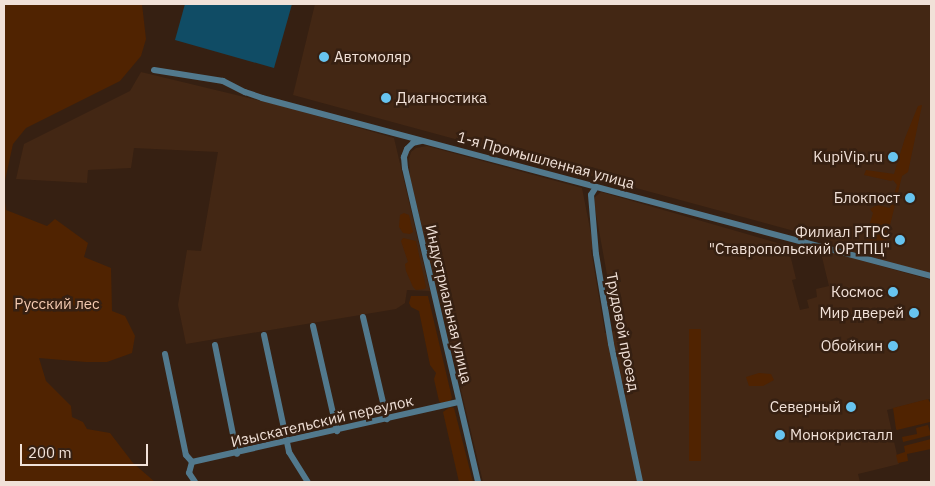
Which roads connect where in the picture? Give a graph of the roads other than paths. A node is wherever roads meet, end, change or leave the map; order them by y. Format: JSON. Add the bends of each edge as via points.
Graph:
{"nodes":[{"id":1,"x":154,"y":70,"type":"dead end"},
{"id":2,"x":422,"y":140,"type":"junction"},
{"id":3,"x":596,"y":187,"type":"junction"},
{"id":4,"x":931,"y":276,"type":"edge"},
{"id":5,"x":362,"y":317,"type":"dead end"},
{"id":6,"x":313,"y":326,"type":"dead end"},
{"id":7,"x":264,"y":335,"type":"dead end"},
{"id":8,"x":215,"y":345,"type":"dead end"},
{"id":9,"x":165,"y":354,"type":"dead end"},
{"id":10,"x":458,"y":402,"type":"junction"},
{"id":11,"x":386,"y":419,"type":"junction"},
{"id":12,"x":337,"y":430,"type":"junction"},
{"id":13,"x":288,"y":442,"type":"junction"},
{"id":14,"x":238,"y":454,"type":"junction"},
{"id":15,"x":192,"y":462,"type":"junction"},
{"id":16,"x":195,"y":482,"type":"edge"},
{"id":17,"x":308,"y":482,"type":"edge"},
{"id":18,"x":478,"y":482,"type":"edge"},
{"id":19,"x":640,"y":482,"type":"edge"}],
"edges":[{"from":1,"to":2,"type":"street","name":"1-я Промышленная улица","via":[[223,81],[262,98]]},
{"from":2,"to":3,"type":"street","name":"1-я Промышленная улица"},
{"from":2,"to":10,"type":"street","name":"Индустриальная улица","via":[[407,149],[405,168]]},
{"from":3,"to":4,"type":"street","name":"1-я Промышленная улица"},
{"from":3,"to":19,"type":"street","name":"Трудовой проезд","via":[[591,195],[596,254]]},
{"from":5,"to":11,"type":"street"},
{"from":6,"to":12,"type":"street"},
{"from":7,"to":13,"type":"street"},
{"from":8,"to":14,"type":"street"},
{"from":9,"to":15,"type":"street","via":[[186,455]]},
{"from":10,"to":11,"type":"street","name":"Изыскательский переулок"},
{"from":10,"to":18,"type":"street","name":"Индустриальная улица"},
{"from":11,"to":12,"type":"street","name":"Изыскательский переулок"},
{"from":12,"to":13,"type":"street","name":"Изыскательский переулок"},
{"from":13,"to":14,"type":"street","name":"Изыскательский переулок"},
{"from":13,"to":17,"type":"street","via":[[291,458]]},
{"from":14,"to":15,"type":"street","name":"Изыскательский переулок"},
{"from":15,"to":16,"type":"street","via":[[189,473]]}]}
